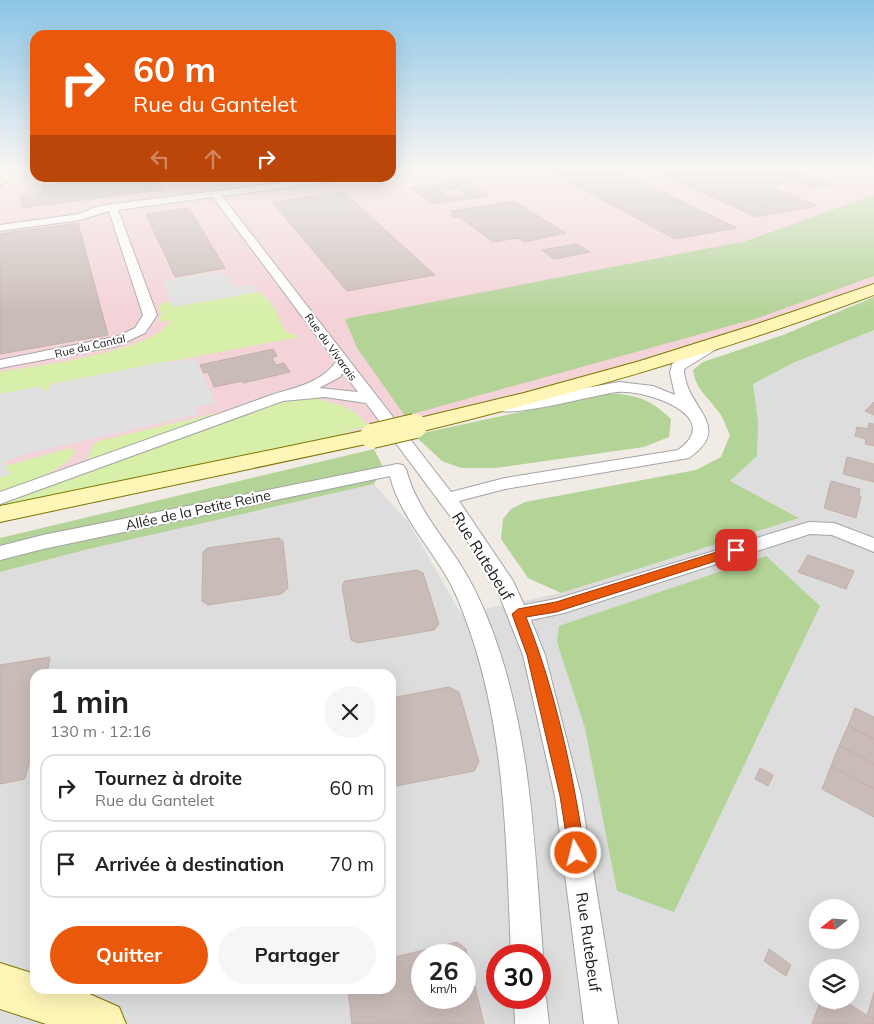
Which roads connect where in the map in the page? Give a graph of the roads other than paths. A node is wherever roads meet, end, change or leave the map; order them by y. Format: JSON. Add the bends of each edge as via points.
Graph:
{"nodes":[{"id":1,"x":24,"y":219,"type":"edge"},
{"id":2,"x":67,"y":219,"type":"edge"},
{"id":3,"x":116,"y":219,"type":"edge"},
{"id":4,"x":234,"y":219,"type":"edge"},
{"id":5,"x":0,"y":222,"type":"edge"},
{"id":6,"x":0,"y":228,"type":"edge"},
{"id":7,"x":874,"y":290,"type":"edge"},
{"id":8,"x":721,"y":344,"type":"junction"},
{"id":9,"x":342,"y":363,"type":"junction"},
{"id":10,"x":0,"y":364,"type":"edge"},
{"id":11,"x":298,"y":393,"type":"junction"},
{"id":12,"x":370,"y":399,"type":"junction"},
{"id":13,"x":483,"y":410,"type":"junction"},
{"id":14,"x":692,"y":412,"type":"junction"},
{"id":15,"x":396,"y":469,"type":"joint"},
{"id":16,"x":133,"y":487,"type":"junction"},
{"id":17,"x":0,"y":498,"type":"edge"},
{"id":18,"x":446,"y":499,"type":"junction"},
{"id":19,"x":0,"y":514,"type":"edge"},
{"id":20,"x":0,"y":526,"type":"edge"},
{"id":21,"x":874,"y":544,"type":"edge"},
{"id":22,"x":0,"y":553,"type":"edge"},
{"id":23,"x":518,"y":614,"type":"junction"},
{"id":24,"x":526,"y":944,"type":"edge"},
{"id":25,"x":0,"y":986,"type":"edge"},
{"id":26,"x":531,"y":1009,"type":"edge"},
{"id":27,"x":102,"y":1024,"type":"edge"},
{"id":28,"x":532,"y":1024,"type":"edge"},
{"id":29,"x":601,"y":1024,"type":"edge"}],
"edges":[{"from":1,"to":5,"type":"street"},
{"from":2,"to":6,"type":"street"},
{"from":3,"to":10,"type":"street","name":"Rue du Cantal","via":[[150,309],[142,330],[112,343]]},
{"from":4,"to":9,"type":"street","name":"Rue du Vivarais"},
{"from":7,"to":8,"type":"main road"},
{"from":8,"to":13,"type":"main road"},
{"from":8,"to":14,"type":"street","via":[[677,367],[676,377]]},
{"from":9,"to":11,"type":"street","via":[[335,374]]},
{"from":9,"to":12,"type":"street","name":"Rue du Vivarais"},
{"from":11,"to":12,"type":"street","via":[[324,392]]},
{"from":11,"to":17,"type":"street","via":[[258,404]]},
{"from":12,"to":18,"type":"street","name":"Rue du Vivarais"},
{"from":13,"to":14,"type":"street","via":[[543,402],[615,386],[660,393]]},
{"from":13,"to":16,"type":"main road","bridge":true},
{"from":14,"to":18,"type":"street","via":[[702,426],[700,436],[695,446],[683,454],[505,484]]},
{"from":15,"to":22,"type":"street","name":"Allée de la Petite Reine"},
{"from":15,"to":24,"type":"street","via":[[400,487],[455,574],[469,603],[486,644],[501,697],[512,766]]},
{"from":16,"to":19,"type":"main road"},
{"from":16,"to":20,"type":"main road"},
{"from":18,"to":23,"type":"street","name":"Rue Rutebeuf","via":[[506,586]]},
{"from":21,"to":23,"type":"street","via":[[834,529],[808,528],[556,607]]},
{"from":23,"to":29,"type":"street","name":"Rue Rutebeuf","via":[[534,655],[568,796]]},
{"from":25,"to":27,"type":"main road","via":[[71,1009]]},
{"from":26,"to":28,"type":"street"}]}
